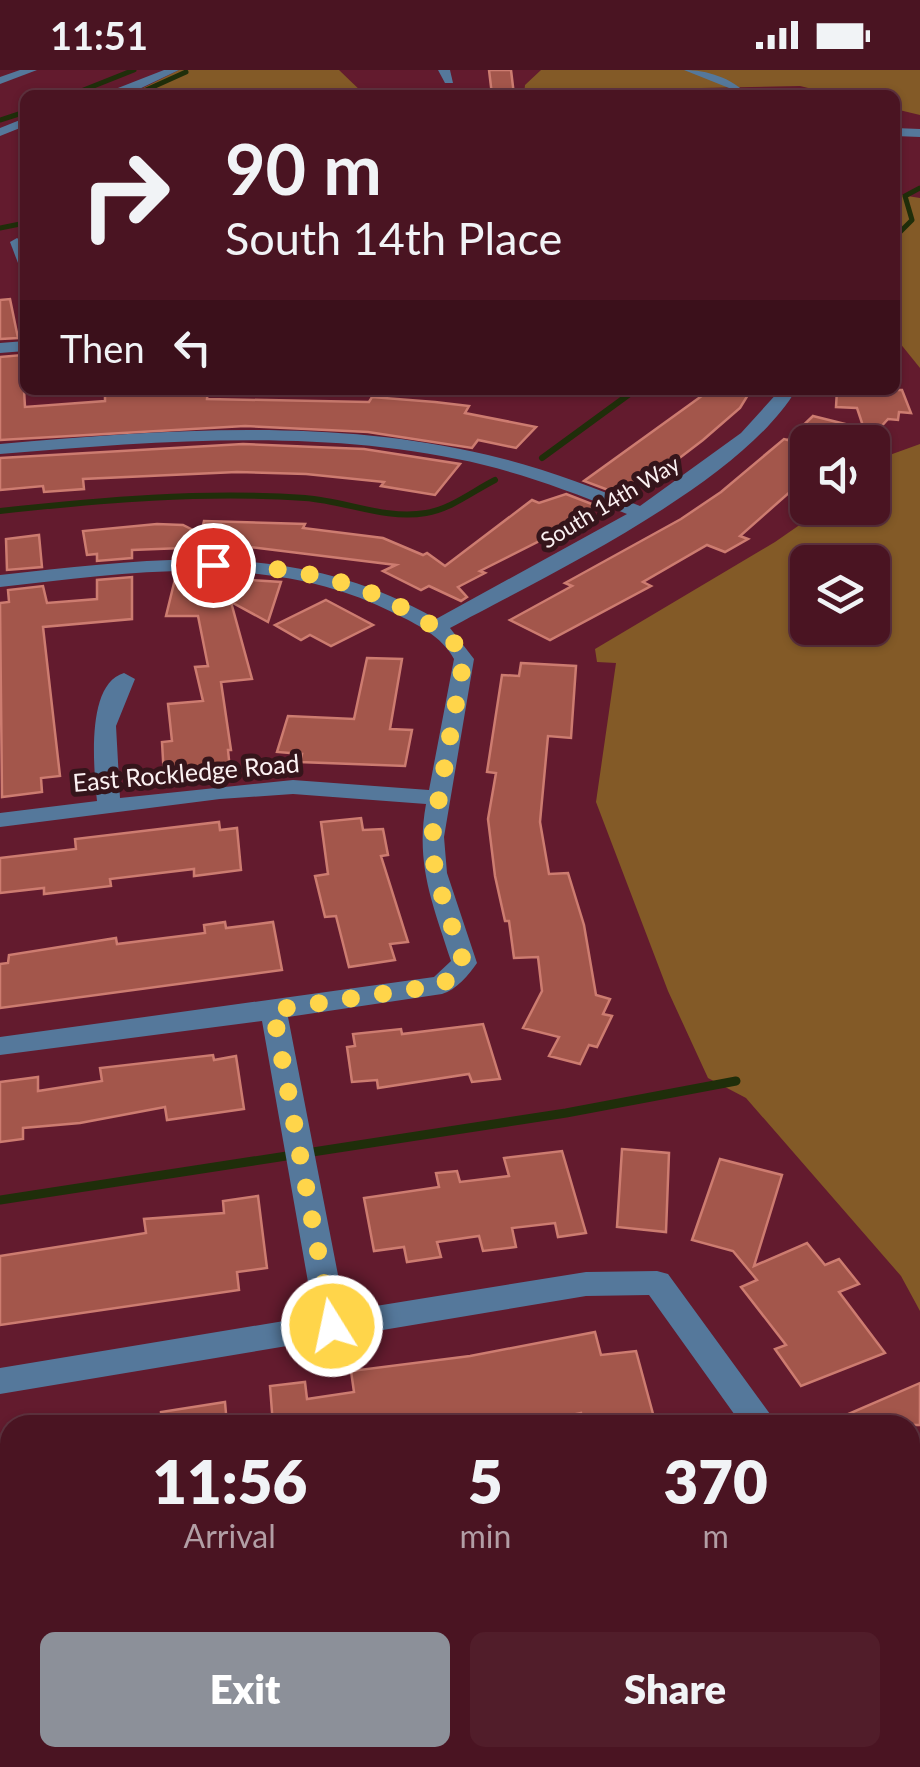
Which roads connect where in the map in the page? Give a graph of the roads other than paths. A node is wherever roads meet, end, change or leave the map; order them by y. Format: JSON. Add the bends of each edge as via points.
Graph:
{"nodes":[{"id":1,"x":31,"y":70,"type":"edge"},
{"id":2,"x":158,"y":70,"type":"edge"},
{"id":3,"x":173,"y":70,"type":"edge"},
{"id":4,"x":690,"y":70,"type":"edge"},
{"id":5,"x":0,"y":81,"type":"edge"},
{"id":6,"x":115,"y":90,"type":"edge"},
{"id":7,"x":131,"y":90,"type":"edge"},
{"id":8,"x":737,"y":90,"type":"edge"},
{"id":9,"x":17,"y":242,"type":"dead end"},
{"id":10,"x":20,"y":250,"type":"edge"},
{"id":11,"x":787,"y":395,"type":"edge"},
{"id":12,"x":0,"y":449,"type":"edge"},
{"id":13,"x":644,"y":514,"type":"junction"},
{"id":14,"x":0,"y":581,"type":"edge"},
{"id":15,"x":436,"y":628,"type":"junction"},
{"id":16,"x":124,"y":679,"type":"dead end"},
{"id":17,"x":438,"y":798,"type":"junction"},
{"id":18,"x":110,"y":807,"type":"junction"},
{"id":19,"x":0,"y":820,"type":"edge"},
{"id":20,"x":273,"y":1010,"type":"junction"},
{"id":21,"x":0,"y":1046,"type":"edge"},
{"id":22,"x":332,"y":1326,"type":"junction"},
{"id":23,"x":0,"y":1381,"type":"edge"},
{"id":24,"x":754,"y":1415,"type":"edge"}],
"edges":[{"from":1,"to":5,"type":"street"},
{"from":2,"to":6,"type":"street"},
{"from":3,"to":7,"type":"street"},
{"from":4,"to":8,"type":"street"},
{"from":9,"to":10,"type":"street"},
{"from":11,"to":13,"type":"street","name":"South 14th Way","via":[[764,422]]},
{"from":12,"to":13,"type":"street","via":[[184,433],[308,433],[500,462]]},
{"from":13,"to":15,"type":"street","name":"South 14th Way"},
{"from":14,"to":15,"type":"street","via":[[128,568],[263,566],[357,584]]},
{"from":15,"to":17,"type":"street","via":[[456,641],[464,659]]},
{"from":16,"to":18,"type":"street","via":[[103,726]]},
{"from":17,"to":18,"type":"street","name":"East Rockledge Road","via":[[294,788]]},
{"from":17,"to":20,"type":"street","via":[[435,873],[464,964],[442,985]]},
{"from":18,"to":19,"type":"street","name":"East Rockledge Road"},
{"from":20,"to":21,"type":"street"},
{"from":20,"to":22,"type":"street"},
{"from":22,"to":23,"type":"street"},
{"from":22,"to":24,"type":"street","via":[[586,1284],[657,1282]]}]}
